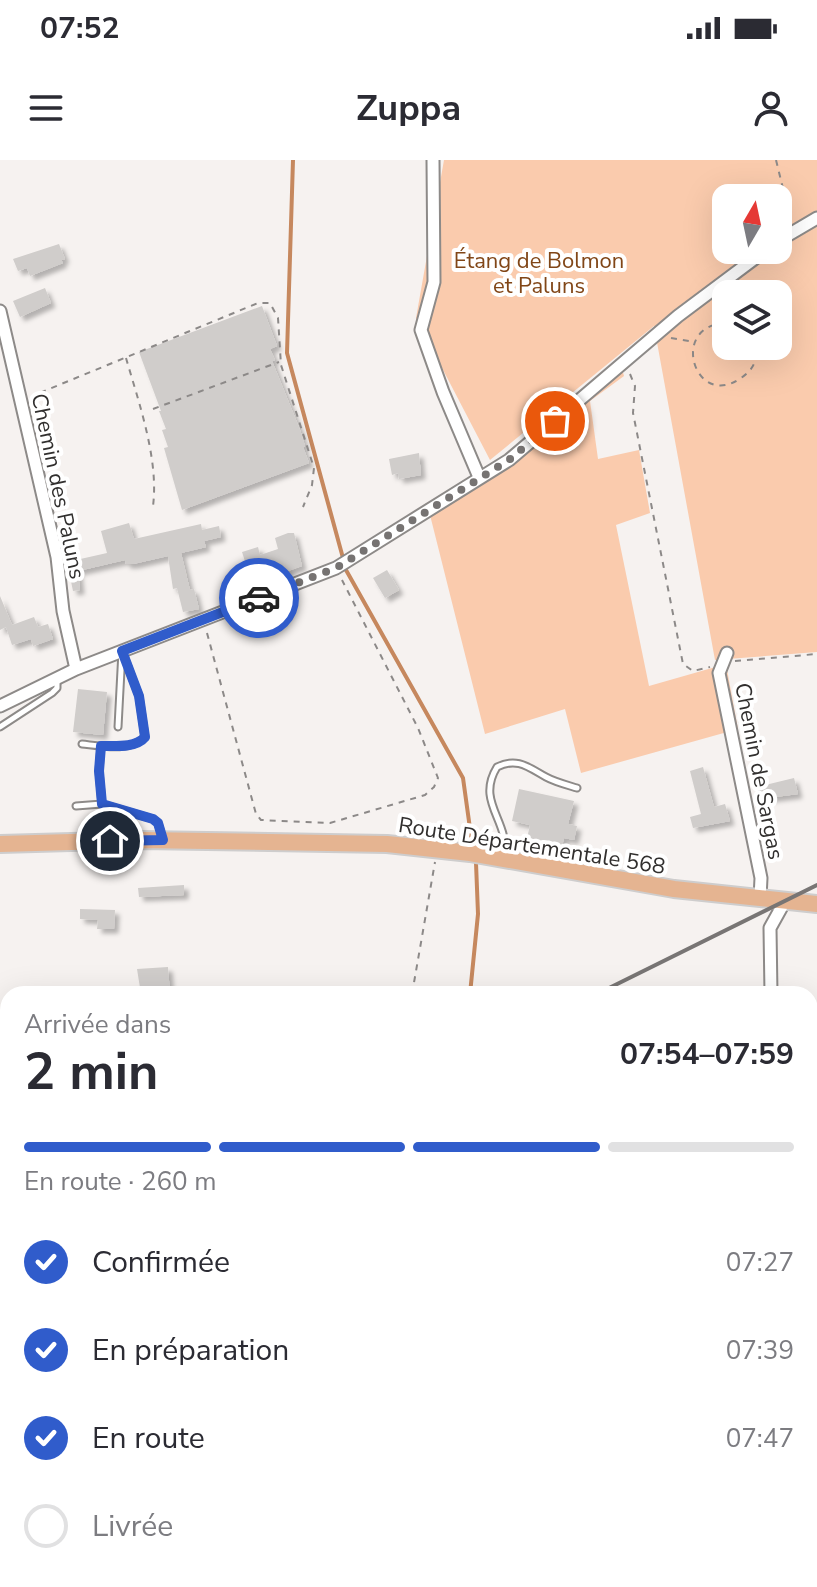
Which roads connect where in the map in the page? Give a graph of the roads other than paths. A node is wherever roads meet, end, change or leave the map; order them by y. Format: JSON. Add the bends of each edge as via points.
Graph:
{"nodes":[{"id":1,"x":433,"y":160,"type":"edge"},
{"id":2,"x":817,"y":218,"type":"edge"},
{"id":3,"x":792,"y":231,"type":"edge"},
{"id":4,"x":748,"y":264,"type":"edge"},
{"id":5,"x":0,"y":311,"type":"edge"},
{"id":6,"x":479,"y":477,"type":"junction"},
{"id":7,"x":122,"y":651,"type":"junction"},
{"id":8,"x":724,"y":658,"type":"road end"},
{"id":9,"x":76,"y":669,"type":"junction"},
{"id":10,"x":57,"y":679,"type":"junction"},
{"id":11,"x":0,"y":706,"type":"edge"},
{"id":12,"x":0,"y":727,"type":"edge"},
{"id":13,"x":118,"y":727,"type":"dead end"},
{"id":14,"x":82,"y":744,"type":"dead end"},
{"id":15,"x":101,"y":746,"type":"junction"},
{"id":16,"x":577,"y":788,"type":"dead end"},
{"id":17,"x":102,"y":804,"type":"junction"},
{"id":18,"x":76,"y":806,"type":"dead end"},
{"id":19,"x":163,"y":840,"type":"junction"},
{"id":20,"x":0,"y":844,"type":"edge"},
{"id":21,"x":504,"y":858,"type":"junction"},
{"id":22,"x":760,"y":898,"type":"junction"},
{"id":23,"x":785,"y":901,"type":"junction"},
{"id":24,"x":817,"y":904,"type":"edge"},
{"id":25,"x":771,"y":986,"type":"edge"}],
"edges":[{"from":1,"to":6,"type":"street","via":[[434,282],[421,330]]},
{"from":2,"to":3,"type":"street"},
{"from":4,"to":6,"type":"street","via":[[509,460]]},
{"from":5,"to":9,"type":"street","name":"Chemin des Paluns","via":[[57,557]]},
{"from":6,"to":7,"type":"street","via":[[336,568]]},
{"from":7,"to":9,"type":"street"},
{"from":7,"to":13,"type":"lane"},
{"from":7,"to":15,"type":"lane","via":[[139,696],[145,737],[134,744]]},
{"from":8,"to":22,"type":"street","name":"Chemin de Sargas","via":[[719,673],[761,878]]},
{"from":9,"to":10,"type":"street"},
{"from":10,"to":11,"type":"street"},
{"from":10,"to":12,"type":"lane","via":[[52,693]]},
{"from":14,"to":15,"type":"lane"},
{"from":15,"to":17,"type":"lane"},
{"from":16,"to":21,"type":"lane","via":[[520,762],[497,767],[490,799],[506,840]]},
{"from":17,"to":18,"type":"lane"},
{"from":17,"to":19,"type":"lane","via":[[153,819]]},
{"from":19,"to":20,"type":"main road","name":"Route Départementale 568"},
{"from":19,"to":21,"type":"main road","name":"Route Départementale 568","via":[[387,844]]},
{"from":21,"to":22,"type":"main road","name":"Route Départementale 568","via":[[636,884]]},
{"from":22,"to":23,"type":"main road","name":"Route Départementale 568"},
{"from":23,"to":24,"type":"main road","name":"Route Départementale 568"},
{"from":23,"to":25,"type":"street","via":[[770,928]]}]}
